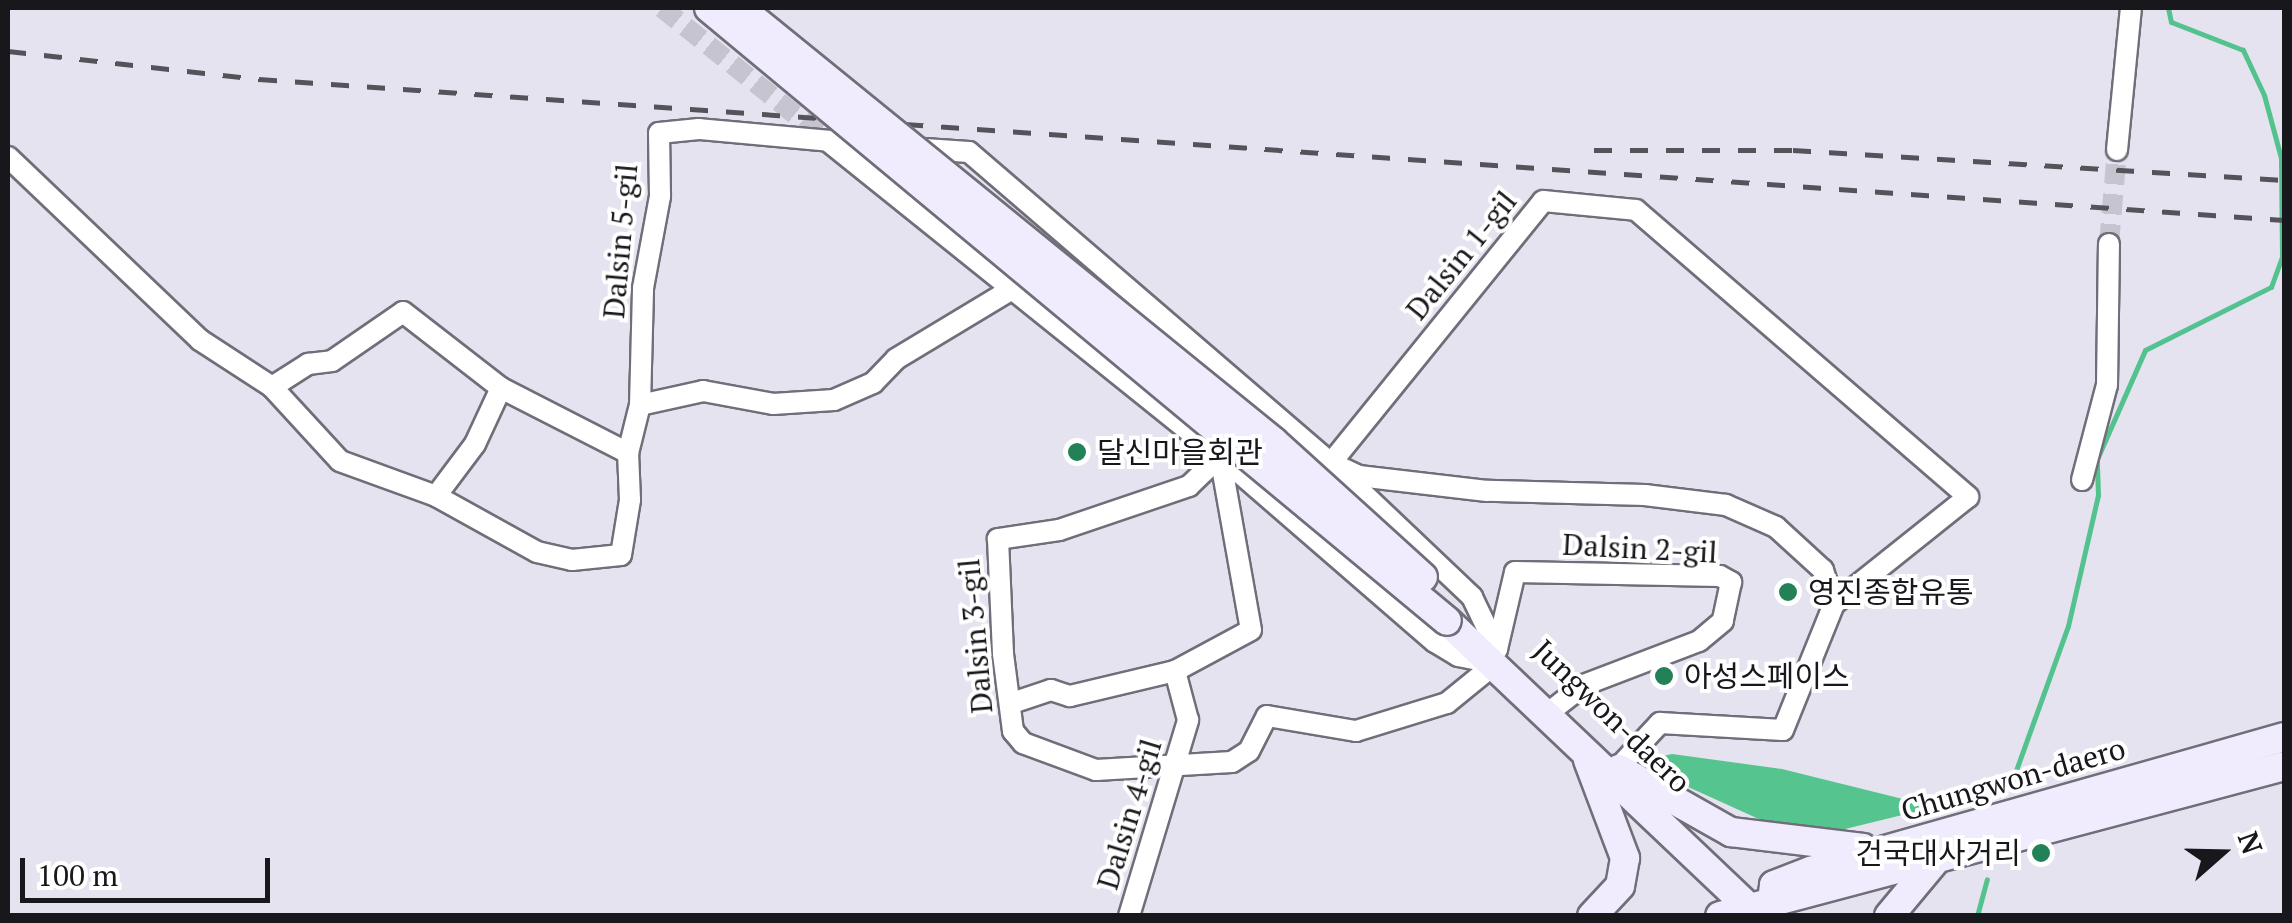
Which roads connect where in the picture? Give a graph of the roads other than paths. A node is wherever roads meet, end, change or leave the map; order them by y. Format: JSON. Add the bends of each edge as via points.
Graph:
{"nodes":[{"id":1,"x":709,"y":8,"type":"edge"},
{"id":2,"x":740,"y":8,"type":"edge"},
{"id":3,"x":2131,"y":8,"type":"edge"},
{"id":4,"x":830,"y":142,"type":"junction"},
{"id":5,"x":2117,"y":150,"type":"tunnel mouth"},
{"id":6,"x":8,"y":158,"type":"edge"},
{"id":7,"x":2109,"y":244,"type":"tunnel mouth"},
{"id":8,"x":1012,"y":290,"type":"junction"},
{"id":9,"x":272,"y":387,"type":"junction"},
{"id":10,"x":500,"y":388,"type":"junction"},
{"id":11,"x":640,"y":405,"type":"junction"},
{"id":12,"x":628,"y":454,"type":"junction"},
{"id":13,"x":1220,"y":456,"type":"junction"},
{"id":14,"x":1330,"y":463,"type":"junction"},
{"id":15,"x":2082,"y":480,"type":"dead end"},
{"id":16,"x":436,"y":496,"type":"junction"},
{"id":17,"x":1834,"y":604,"type":"junction"},
{"id":18,"x":1452,"y":615,"type":"junction"},
{"id":19,"x":1496,"y":656,"type":"junction"},
{"id":20,"x":1176,"y":672,"type":"junction"},
{"id":21,"x":1012,"y":704,"type":"junction"},
{"id":22,"x":1556,"y":707,"type":"junction"},
{"id":23,"x":2284,"y":736,"type":"edge"},
{"id":24,"x":1582,"y":744,"type":"junction"},
{"id":25,"x":2284,"y":766,"type":"edge"},
{"id":26,"x":1618,"y":768,"type":"junction"},
{"id":27,"x":1178,"y":770,"type":"junction"},
{"id":28,"x":1880,"y":850,"type":"junction"},
{"id":29,"x":1935,"y":861,"type":"junction"},
{"id":30,"x":1716,"y":871,"type":"junction"},
{"id":31,"x":1759,"y":907,"type":"edge"},
{"id":32,"x":1129,"y":916,"type":"edge"},
{"id":33,"x":1592,"y":916,"type":"edge"},
{"id":34,"x":1720,"y":916,"type":"edge"},
{"id":35,"x":1888,"y":916,"type":"edge"}],
"edges":[{"from":1,"to":18,"type":"street","bridge":true},
{"from":2,"to":18,"type":"street","bridge":true,"via":[[1274,442]]},
{"from":3,"to":5,"type":"street"},
{"from":4,"to":8,"type":"street"},
{"from":4,"to":11,"type":"street","name":"Dalsin 5-gil","via":[[699,130],[658,133],[660,196],[643,288]]},
{"from":4,"to":14,"type":"street","via":[[969,152]]},
{"from":6,"to":9,"type":"street","name":"Dalsin 5-gil","via":[[200,340]]},
{"from":7,"to":15,"type":"street","via":[[2107,386]]},
{"from":8,"to":11,"type":"street","via":[[896,359],[873,383],[834,400],[774,404],[704,391]]},
{"from":8,"to":13,"type":"street"},
{"from":9,"to":10,"type":"street","via":[[308,364],[332,360],[403,312]]},
{"from":9,"to":16,"type":"street","name":"Dalsin 5-gil","via":[[340,461]]},
{"from":10,"to":12,"type":"street"},
{"from":10,"to":16,"type":"street","via":[[475,444]]},
{"from":11,"to":12,"type":"street","name":"Dalsin 5-gil"},
{"from":12,"to":16,"type":"street","name":"Dalsin 5-gil","via":[[630,500],[621,555],[572,560],[537,552]]},
{"from":13,"to":19,"type":"street","via":[[1434,642],[1458,656]]},
{"from":13,"to":20,"type":"street","via":[[1251,630]]},
{"from":13,"to":21,"type":"street","name":"Dalsin 3-gil","via":[[1189,486],[1059,530],[998,539]]},
{"from":14,"to":17,"type":"street","via":[[1359,476],[1487,491],[1645,495],[1726,505],[1776,527],[1798,546],[1823,570]]},
{"from":14,"to":17,"type":"street","name":"Dalsin 1-gil","via":[[1543,201],[1636,210],[1968,497]]},
{"from":14,"to":19,"type":"street","via":[[1472,597]]},
{"from":17,"to":26,"type":"street","name":"Dalsin 1-gil","via":[[1783,730],[1660,723]]},
{"from":18,"to":19,"type":"street","name":"Jungwon-daero"},
{"from":19,"to":22,"type":"street","name":"Jungwon-daero"},
{"from":19,"to":22,"type":"street","name":"Dalsin 2-gil","via":[[1514,572],[1720,576],[1730,582],[1723,620],[1699,641],[1584,685]]},
{"from":19,"to":24,"type":"street","name":"Jungwon-daero"},
{"from":19,"to":27,"type":"street","name":"Dalsin 3-gil","via":[[1447,703],[1356,731],[1267,716],[1249,751],[1232,762]]},
{"from":20,"to":21,"type":"street","via":[[1070,696],[1052,690]]},
{"from":20,"to":27,"type":"street","name":"Dalsin 4-gil","via":[[1188,720]]},
{"from":21,"to":27,"type":"street","name":"Dalsin 3-gil","via":[[1013,731],[1023,743],[1096,770]]},
{"from":22,"to":26,"type":"street","name":"Jungwon-daero"},
{"from":23,"to":28,"type":"street","name":"Chungwon-daero"},
{"from":24,"to":30,"type":"street","name":"Jungwon-daero","via":[[1701,864]]},
{"from":24,"to":33,"type":"street","via":[[1625,858],[1620,886]]},
{"from":25,"to":29,"type":"street","name":"Chungwon-daero"},
{"from":26,"to":28,"type":"street","via":[[1731,832]]},
{"from":26,"to":30,"type":"street","name":"Jungwon-daero","via":[[1712,858]]},
{"from":27,"to":32,"type":"street","name":"Dalsin 4-gil"},
{"from":28,"to":31,"type":"street","name":"Chungwon-daero","via":[[1774,886]]},
{"from":29,"to":31,"type":"street","name":"Chungwon-daero"},
{"from":29,"to":35,"type":"street"},
{"from":30,"to":31,"type":"street","name":"Jungwon-daero"},
{"from":31,"to":34,"type":"street","name":"Chungwon-daero"}]}
